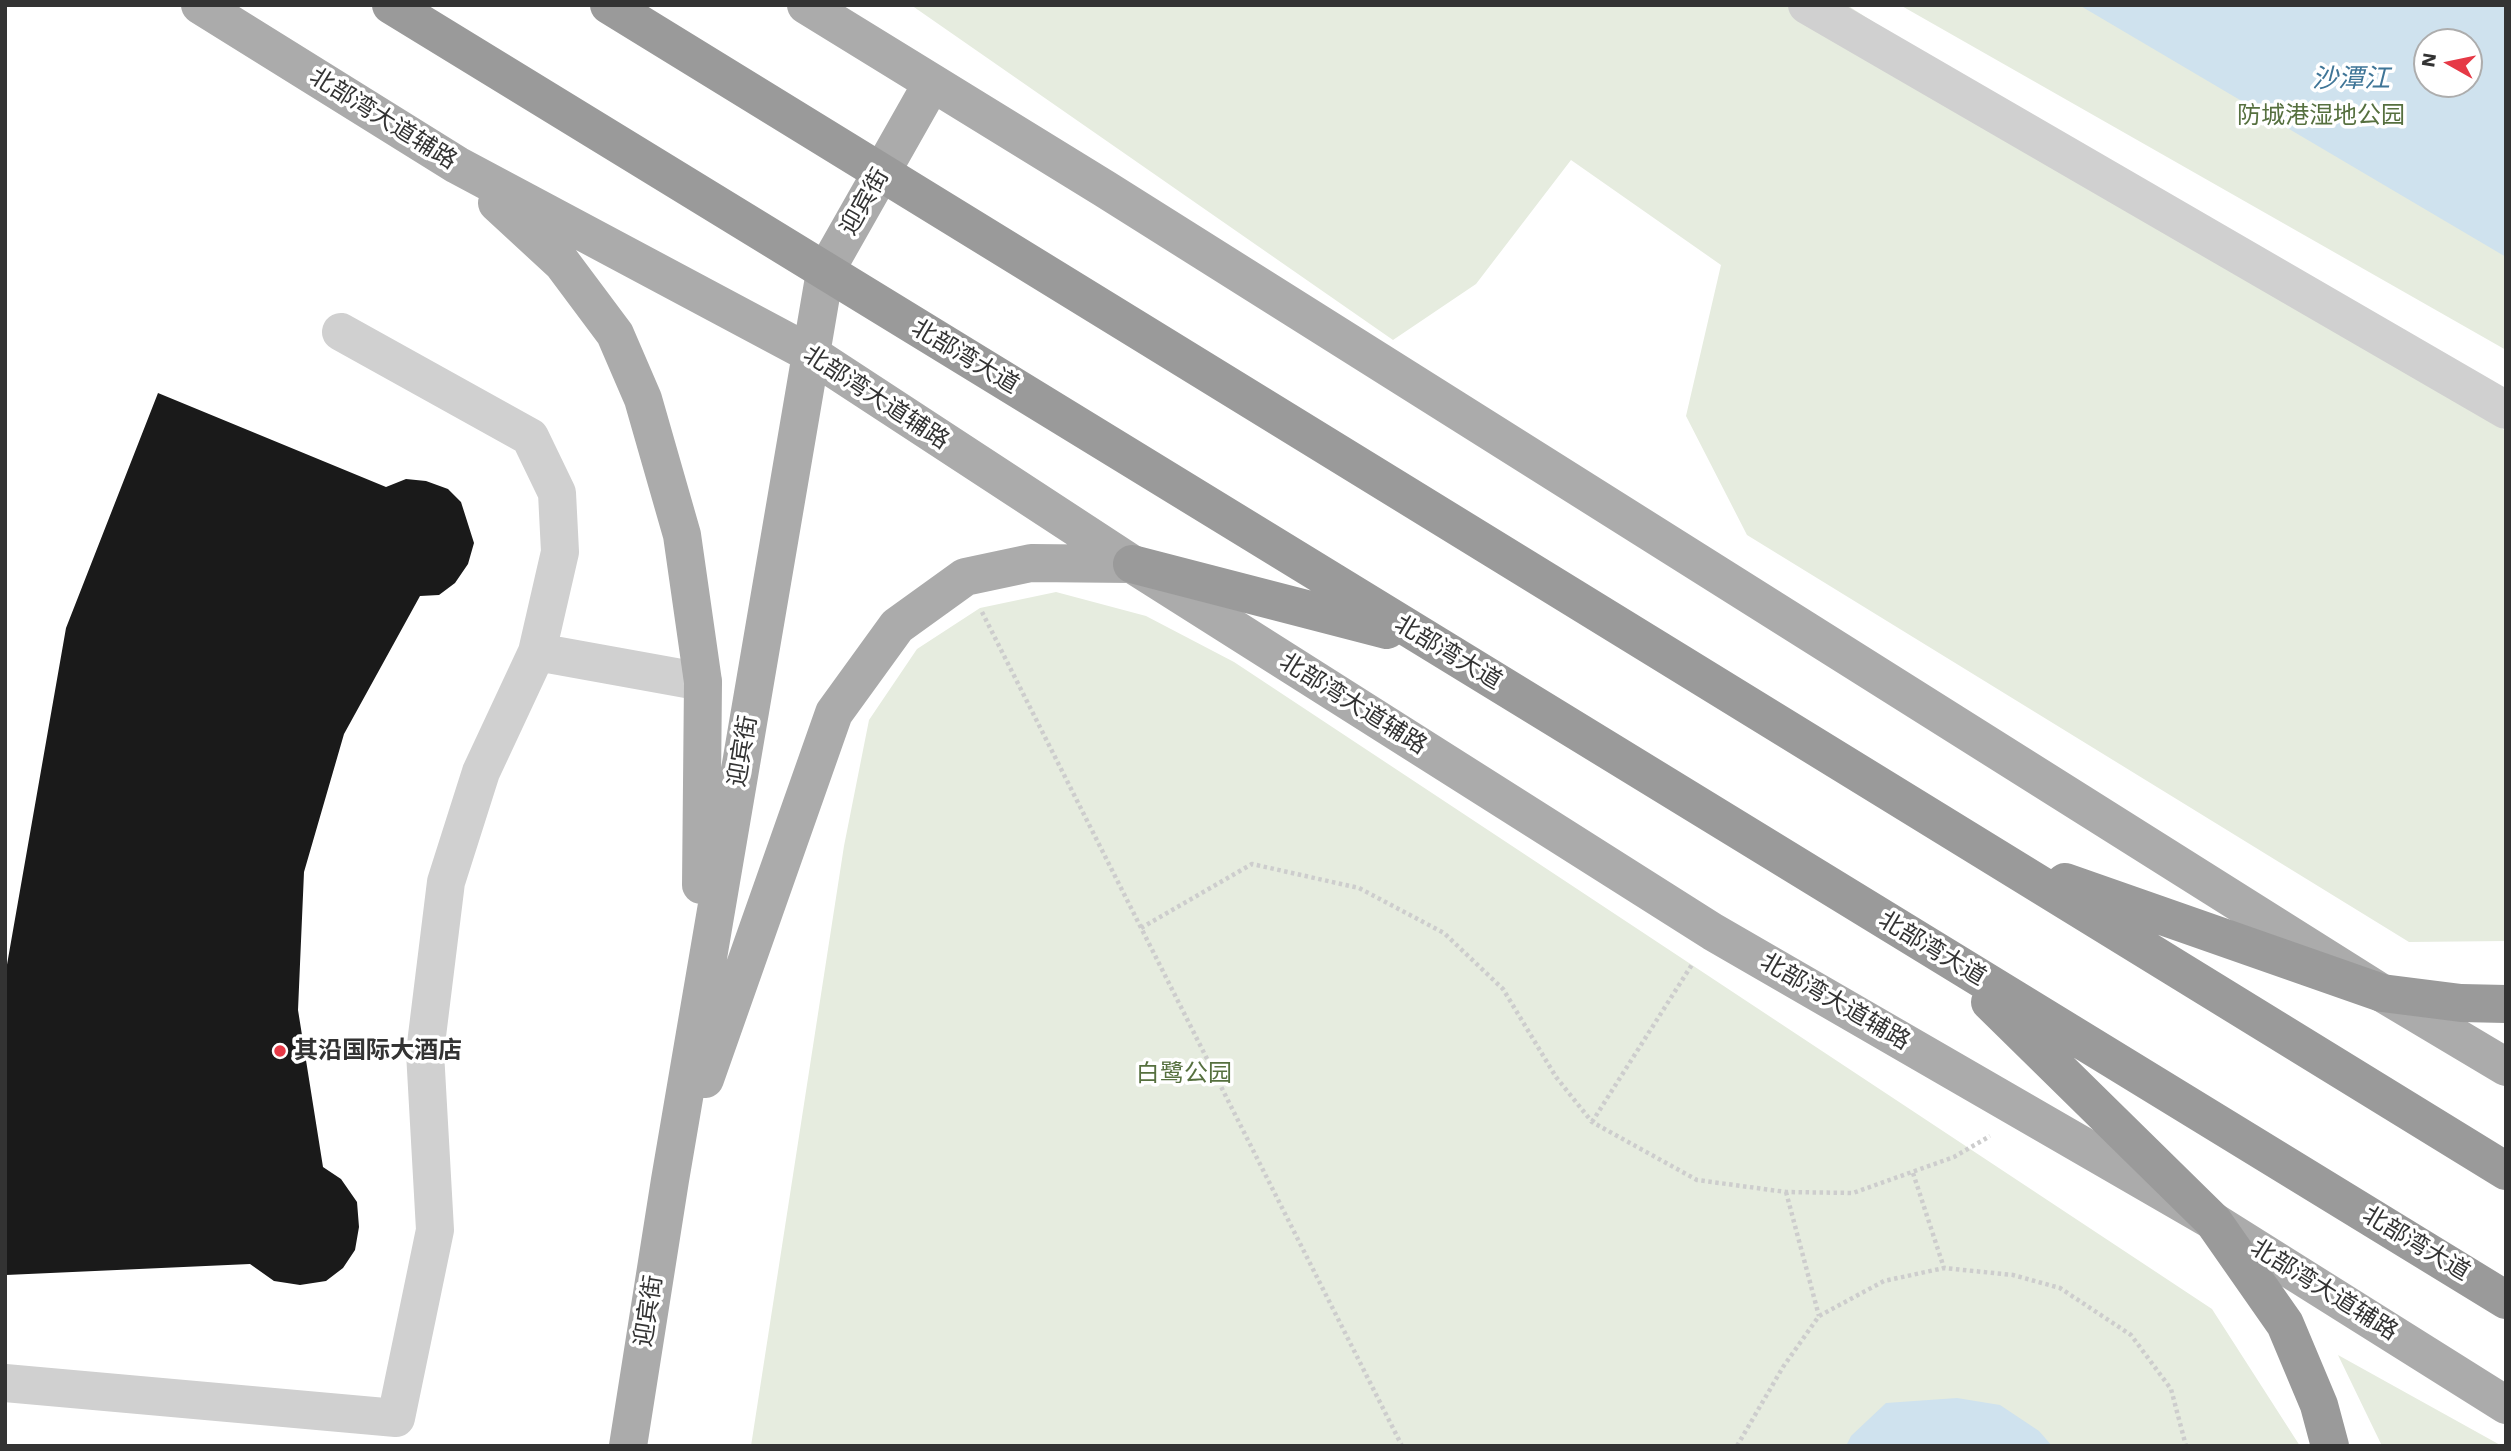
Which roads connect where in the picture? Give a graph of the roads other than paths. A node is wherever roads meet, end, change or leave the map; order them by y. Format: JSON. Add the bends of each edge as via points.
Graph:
{"nodes":[{"id":1,"x":200,"y":5,"type":"edge"},
{"id":2,"x":391,"y":5,"type":"edge"},
{"id":3,"x":609,"y":5,"type":"edge"},
{"id":4,"x":806,"y":5,"type":"edge"},
{"id":5,"x":1807,"y":5,"type":"edge"},
{"id":6,"x":932,"y":83,"type":"junction"},
{"id":7,"x":457,"y":166,"type":"junction"},
{"id":8,"x":882,"y":173,"type":"junction"},
{"id":9,"x":825,"y":272,"type":"junction"},
{"id":10,"x":341,"y":332,"type":"dead end"},
{"id":11,"x":811,"y":354,"type":"junction"},
{"id":12,"x":2506,"y":410,"type":"edge"},
{"id":13,"x":1132,"y":564,"type":"junction"},
{"id":14,"x":1427,"y":640,"type":"junction"},
{"id":15,"x":537,"y":652,"type":"junction"},
{"id":16,"x":703,"y":682,"type":"junction"},
{"id":17,"x":1997,"y":858,"type":"junction"},
{"id":18,"x":1941,"y":954,"type":"junction"},
{"id":19,"x":2382,"y":993,"type":"junction"},
{"id":20,"x":2506,"y":1004,"type":"edge"},
{"id":21,"x":699,"y":1005,"type":"junction"},
{"id":22,"x":2506,"y":1067,"type":"edge"},
{"id":23,"x":2506,"y":1171,"type":"edge"},
{"id":24,"x":670,"y":1180,"type":"junction"},
{"id":25,"x":2213,"y":1221,"type":"junction"},
{"id":26,"x":2506,"y":1300,"type":"edge"},
{"id":27,"x":5,"y":1383,"type":"edge"},
{"id":28,"x":2506,"y":1405,"type":"edge"},
{"id":29,"x":628,"y":1446,"type":"edge"},
{"id":30,"x":2330,"y":1446,"type":"edge"}],
"edges":[{"from":1,"to":7,"type":"main road","name":"北部湾大道辅路"},
{"from":2,"to":9,"type":"highway","name":"北部湾大道"},
{"from":3,"to":8,"type":"highway"},
{"from":4,"to":6,"type":"main road"},
{"from":5,"to":12,"type":"street"},
{"from":6,"to":8,"type":"main road","name":"迎宾街"},
{"from":6,"to":19,"type":"main road"},
{"from":7,"to":11,"type":"main road","name":"北部湾大道辅路"},
{"from":7,"to":16,"type":"main road","via":[[562,263],[615,334],[643,399],[682,535]]},
{"from":8,"to":9,"type":"main road","name":"迎宾街"},
{"from":8,"to":17,"type":"highway"},
{"from":9,"to":11,"type":"main road","name":"迎宾街"},
{"from":9,"to":14,"type":"highway","name":"北部湾大道"},
{"from":10,"to":15,"type":"street","via":[[530,437],[557,493],[560,552]]},
{"from":11,"to":13,"type":"main road","name":"北部湾大道辅路"},
{"from":11,"to":21,"type":"main road","name":"迎宾街"},
{"from":13,"to":14,"type":"highway"},
{"from":13,"to":24,"type":"main road","via":[[1031,563],[965,577],[897,626],[834,713]]},
{"from":13,"to":25,"type":"main road","name":"北部湾大道辅路","via":[[1713,932]]},
{"from":14,"to":18,"type":"highway","name":"北部湾大道"},
{"from":15,"to":16,"type":"street"},
{"from":15,"to":27,"type":"street","via":[[481,772],[446,882],[425,1052],[435,1230],[396,1419]]},
{"from":16,"to":21,"type":"main road"},
{"from":17,"to":19,"type":"highway"},
{"from":17,"to":23,"type":"highway"},
{"from":18,"to":25,"type":"highway"},
{"from":18,"to":26,"type":"highway","name":"北部湾大道"},
{"from":19,"to":20,"type":"highway"},
{"from":19,"to":22,"type":"main road"},
{"from":21,"to":24,"type":"main road","name":"迎宾街"},
{"from":24,"to":29,"type":"main road","name":"迎宾街"},
{"from":25,"to":28,"type":"main road","name":"北部湾大道辅路"},
{"from":25,"to":30,"type":"highway","via":[[2285,1324],[2319,1405]]}]}
